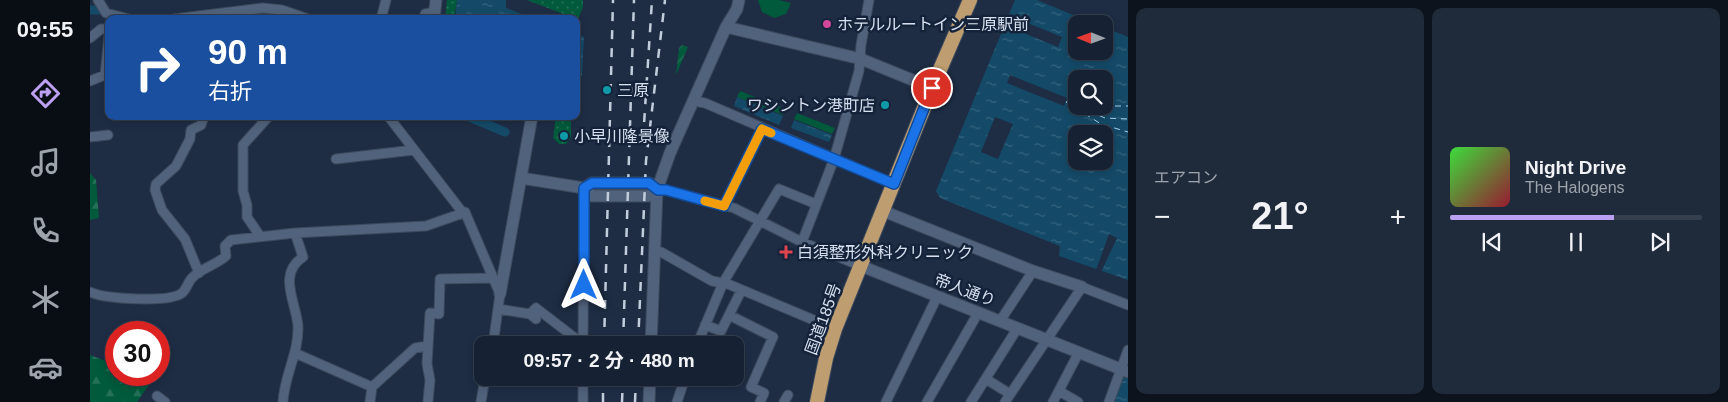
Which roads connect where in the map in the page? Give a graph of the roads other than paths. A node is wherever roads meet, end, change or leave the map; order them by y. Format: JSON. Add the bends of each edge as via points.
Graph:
{"nodes":[{"id":1,"x":98,"y":0,"type":"edge"},
{"id":2,"x":386,"y":0,"type":"edge"},
{"id":3,"x":436,"y":0,"type":"edge"},
{"id":4,"x":739,"y":0,"type":"edge"},
{"id":5,"x":869,"y":0,"type":"edge"},
{"id":6,"x":970,"y":0,"type":"edge"},
{"id":7,"x":109,"y":15,"type":"edge"},
{"id":8,"x":219,"y":15,"type":"edge"},
{"id":9,"x":296,"y":15,"type":"edge"},
{"id":10,"x":382,"y":15,"type":"edge"},
{"id":11,"x":435,"y":15,"type":"edge"},
{"id":12,"x":726,"y":27,"type":"junction"},
{"id":13,"x":105,"y":29,"type":"edge"},
{"id":14,"x":90,"y":38,"type":"edge"},
{"id":15,"x":861,"y":59,"type":"junction"},
{"id":16,"x":105,"y":75,"type":"edge"},
{"id":17,"x":90,"y":81,"type":"edge"},
{"id":18,"x":932,"y":88,"type":"junction"},
{"id":19,"x":693,"y":101,"type":"junction"},
{"id":20,"x":203,"y":120,"type":"edge"},
{"id":21,"x":265,"y":120,"type":"edge"},
{"id":22,"x":393,"y":120,"type":"edge"},
{"id":23,"x":531,"y":120,"type":"edge"},
{"id":24,"x":762,"y":129,"type":"junction"},
{"id":25,"x":108,"y":135,"type":"dead end"},
{"id":26,"x":90,"y":137,"type":"edge"},
{"id":27,"x":414,"y":150,"type":"junction"},
{"id":28,"x":336,"y":159,"type":"dead end"},
{"id":29,"x":834,"y":159,"type":"junction"},
{"id":30,"x":521,"y":178,"type":"junction"},
{"id":31,"x":894,"y":184,"type":"junction"},
{"id":32,"x":584,"y":188,"type":"junction"},
{"id":33,"x":658,"y":190,"type":"junction"},
{"id":34,"x":816,"y":204,"type":"junction"},
{"id":35,"x":724,"y":206,"type":"junction"},
{"id":36,"x":883,"y":211,"type":"junction"},
{"id":37,"x":463,"y":213,"type":"junction"},
{"id":38,"x":760,"y":221,"type":"junction"},
{"id":39,"x":295,"y":233,"type":"junction"},
{"id":40,"x":260,"y":236,"type":"junction"},
{"id":41,"x":802,"y":242,"type":"junction"},
{"id":42,"x":655,"y":252,"type":"junction"},
{"id":43,"x":861,"y":266,"type":"junction"},
{"id":44,"x":1033,"y":271,"type":"junction"},
{"id":45,"x":199,"y":273,"type":"junction"},
{"id":46,"x":492,"y":278,"type":"junction"},
{"id":47,"x":723,"y":283,"type":"junction"},
{"id":48,"x":1082,"y":287,"type":"junction"},
{"id":49,"x":742,"y":290,"type":"junction"},
{"id":50,"x":90,"y":292,"type":"edge"},
{"id":51,"x":500,"y":294,"type":"junction"},
{"id":52,"x":937,"y":297,"type":"junction"},
{"id":53,"x":1128,"y":306,"type":"edge"},
{"id":54,"x":498,"y":310,"type":"junction"},
{"id":55,"x":978,"y":313,"type":"junction"},
{"id":56,"x":729,"y":315,"type":"junction"},
{"id":57,"x":1000,"y":321,"type":"junction"},
{"id":58,"x":704,"y":325,"type":"junction"},
{"id":59,"x":835,"y":329,"type":"junction"},
{"id":60,"x":1017,"y":329,"type":"junction"},
{"id":61,"x":494,"y":336,"type":"edge"},
{"id":62,"x":573,"y":336,"type":"edge"},
{"id":63,"x":583,"y":336,"type":"edge"},
{"id":64,"x":651,"y":336,"type":"edge"},
{"id":65,"x":700,"y":336,"type":"edge"},
{"id":66,"x":1046,"y":340,"type":"junction"},
{"id":67,"x":427,"y":346,"type":"junction"},
{"id":68,"x":1128,"y":350,"type":"edge"},
{"id":69,"x":1079,"y":352,"type":"junction"},
{"id":70,"x":295,"y":353,"type":"junction"},
{"id":71,"x":1125,"y":370,"type":"edge"},
{"id":72,"x":986,"y":379,"type":"junction"},
{"id":73,"x":484,"y":386,"type":"edge"},
{"id":74,"x":583,"y":386,"type":"edge"},
{"id":75,"x":650,"y":386,"type":"edge"},
{"id":76,"x":682,"y":386,"type":"edge"},
{"id":77,"x":372,"y":387,"type":"junction"},
{"id":78,"x":1060,"y":391,"type":"junction"},
{"id":79,"x":157,"y":396,"type":"dead end"},
{"id":80,"x":1007,"y":398,"type":"edge"},
{"id":81,"x":763,"y":401,"type":"edge"},
{"id":82,"x":166,"y":402,"type":"edge"},
{"id":83,"x":283,"y":402,"type":"edge"},
{"id":84,"x":370,"y":402,"type":"edge"},
{"id":85,"x":428,"y":402,"type":"edge"},
{"id":86,"x":481,"y":402,"type":"edge"},
{"id":87,"x":583,"y":402,"type":"edge"},
{"id":88,"x":649,"y":402,"type":"edge"},
{"id":89,"x":677,"y":402,"type":"edge"},
{"id":90,"x":817,"y":402,"type":"edge"},
{"id":91,"x":886,"y":402,"type":"edge"},
{"id":92,"x":927,"y":402,"type":"edge"},
{"id":93,"x":971,"y":402,"type":"edge"},
{"id":94,"x":1053,"y":402,"type":"edge"},
{"id":95,"x":1078,"y":402,"type":"edge"},
{"id":96,"x":1109,"y":402,"type":"edge"}],
"edges":[{"from":1,"to":7,"type":"street"},
{"from":2,"to":10,"type":"street"},
{"from":3,"to":11,"type":"street"},
{"from":4,"to":12,"type":"street"},
{"from":5,"to":15,"type":"street"},
{"from":6,"to":18,"type":"highway","name":"国道185号"},
{"from":8,"to":9,"type":"street","via":[[263,8]]},
{"from":12,"to":15,"type":"street"},
{"from":12,"to":19,"type":"street"},
{"from":13,"to":14,"type":"street"},
{"from":15,"to":18,"type":"street"},
{"from":15,"to":29,"type":"street"},
{"from":16,"to":17,"type":"street"},
{"from":18,"to":31,"type":"highway","name":"国道185号"},
{"from":19,"to":24,"type":"street"},
{"from":19,"to":33,"type":"street"},
{"from":20,"to":45,"type":"street","via":[[201,125],[191,130],[190,139],[176,166],[156,184],[155,190],[162,210],[185,239]]},
{"from":21,"to":40,"type":"street","via":[[243,145],[243,191],[248,205],[247,217]]},
{"from":22,"to":27,"type":"street"},
{"from":23,"to":30,"type":"street"},
{"from":24,"to":29,"type":"street"},
{"from":24,"to":35,"type":"street"},
{"from":25,"to":26,"type":"street"},
{"from":27,"to":28,"type":"street"},
{"from":27,"to":37,"type":"street"},
{"from":29,"to":31,"type":"street"},
{"from":29,"to":34,"type":"street"},
{"from":30,"to":32,"type":"street"},
{"from":30,"to":51,"type":"street"},
{"from":31,"to":36,"type":"highway","name":"国道185号"},
{"from":32,"to":33,"type":"street","via":[[592,183],[649,183]]},
{"from":32,"to":63,"type":"street"},
{"from":33,"to":35,"type":"street","name":"帝人通り"},
{"from":33,"to":42,"type":"street"},
{"from":34,"to":38,"type":"street","via":[[779,189]]},
{"from":34,"to":41,"type":"street"},
{"from":35,"to":38,"type":"street","name":"帝人通り"},
{"from":36,"to":43,"type":"highway","name":"国道185号"},
{"from":36,"to":44,"type":"street"},
{"from":37,"to":39,"type":"street","via":[[426,226]]},
{"from":37,"to":46,"type":"street","via":[[482,247]]},
{"from":38,"to":41,"type":"street","name":"帝人通り"},
{"from":38,"to":47,"type":"street"},
{"from":39,"to":40,"type":"street"},
{"from":39,"to":70,"type":"street","via":[[303,257],[294,263],[290,275],[289,291],[298,325]]},
{"from":40,"to":45,"type":"street","via":[[231,240],[225,246],[226,256]]},
{"from":41,"to":43,"type":"street","name":"帝人通り"},
{"from":42,"to":47,"type":"street","via":[[661,252],[712,281]]},
{"from":42,"to":64,"type":"street"},
{"from":43,"to":52,"type":"street","name":"帝人通り"},
{"from":43,"to":59,"type":"highway","name":"国道185号"},
{"from":44,"to":48,"type":"street"},
{"from":44,"to":57,"type":"street"},
{"from":45,"to":50,"type":"street","via":[[192,277],[183,293],[172,297],[124,299]]},
{"from":46,"to":51,"type":"street"},
{"from":46,"to":67,"type":"street","via":[[440,280],[439,314],[430,313]]},
{"from":47,"to":49,"type":"street"},
{"from":47,"to":58,"type":"street"},
{"from":48,"to":53,"type":"street"},
{"from":48,"to":66,"type":"street"},
{"from":49,"to":56,"type":"street"},
{"from":49,"to":59,"type":"street"},
{"from":51,"to":54,"type":"street"},
{"from":52,"to":55,"type":"street","name":"帝人通り"},
{"from":52,"to":91,"type":"street"},
{"from":54,"to":61,"type":"street"},
{"from":54,"to":62,"type":"street","via":[[533,316],[536,308]]},
{"from":55,"to":57,"type":"street","name":"帝人通り"},
{"from":55,"to":92,"type":"street"},
{"from":56,"to":58,"type":"street","via":[[721,332]]},
{"from":56,"to":81,"type":"street","via":[[773,337],[751,387],[764,394]]},
{"from":57,"to":60,"type":"street","name":"帝人通り"},
{"from":58,"to":65,"type":"street"},
{"from":59,"to":90,"type":"highway","name":"国道185号"},
{"from":60,"to":66,"type":"street","name":"帝人通り"},
{"from":60,"to":72,"type":"street"},
{"from":66,"to":69,"type":"street","name":"帝人通り"},
{"from":66,"to":80,"type":"street"},
{"from":67,"to":77,"type":"street","via":[[415,348]]},
{"from":67,"to":85,"type":"street"},
{"from":68,"to":71,"type":"street"},
{"from":69,"to":71,"type":"street","name":"帝人通り"},
{"from":69,"to":78,"type":"street"},
{"from":70,"to":77,"type":"street"},
{"from":70,"to":83,"type":"street","via":[[284,385]]},
{"from":71,"to":96,"type":"street"},
{"from":72,"to":80,"type":"street"},
{"from":72,"to":93,"type":"street"},
{"from":73,"to":86,"type":"street"},
{"from":74,"to":87,"type":"street"},
{"from":75,"to":88,"type":"street"},
{"from":76,"to":89,"type":"street"},
{"from":77,"to":84,"type":"street"},
{"from":78,"to":94,"type":"street"},
{"from":78,"to":95,"type":"street"},
{"from":79,"to":82,"type":"street"}]}
